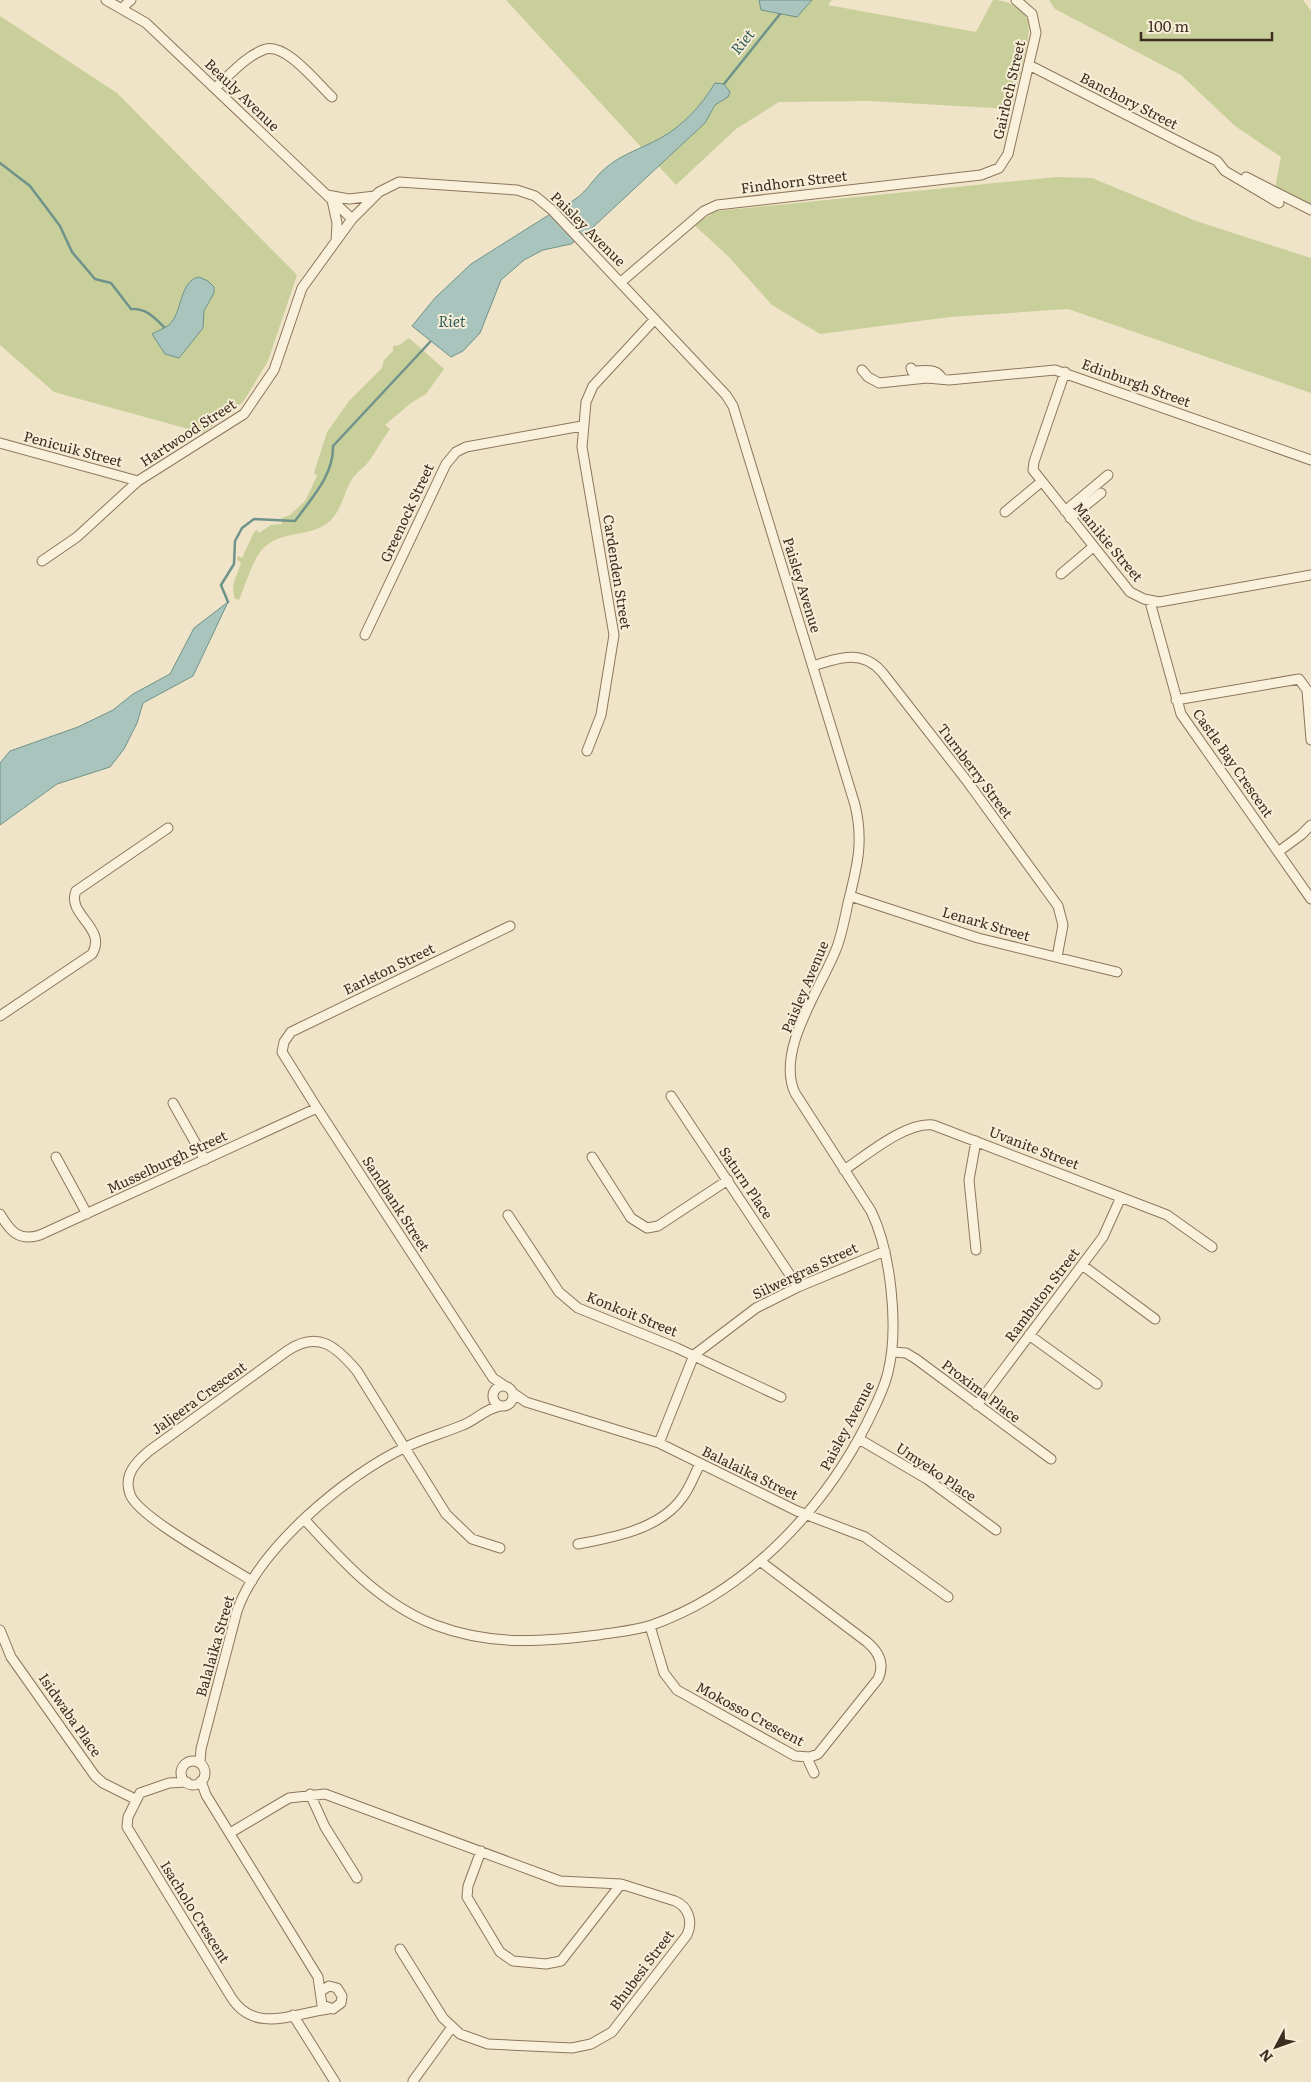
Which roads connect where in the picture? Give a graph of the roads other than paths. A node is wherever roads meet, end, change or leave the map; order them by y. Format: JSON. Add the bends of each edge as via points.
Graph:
{"nodes":[{"id":1,"x":106,"y":0,"type":"edge"},
{"id":2,"x":131,"y":0,"type":"edge"},
{"id":3,"x":1016,"y":0,"type":"edge"},
{"id":4,"x":122,"y":8,"type":"junction"},
{"id":5,"x":1029,"y":65,"type":"junction"},
{"id":6,"x":215,"y":88,"type":"junction"},
{"id":7,"x":332,"y":97,"type":"dead end"},
{"id":8,"x":1219,"y":163,"type":"junction"},
{"id":9,"x":997,"y":169,"type":"joint"},
{"id":10,"x":375,"y":196,"type":"junction"},
{"id":11,"x":330,"y":197,"type":"junction"},
{"id":12,"x":1279,"y":203,"type":"dead end"},
{"id":13,"x":1311,"y":210,"type":"edge"},
{"id":14,"x":352,"y":219,"type":"junction"},
{"id":15,"x":336,"y":241,"type":"junction"},
{"id":16,"x":621,"y":282,"type":"junction"},
{"id":17,"x":656,"y":319,"type":"junction"},
{"id":18,"x":910,"y":368,"type":"dead end"},
{"id":19,"x":862,"y":370,"type":"dead end"},
{"id":20,"x":1065,"y":372,"type":"junction"},
{"id":21,"x":944,"y":380,"type":"junction"},
{"id":22,"x":582,"y":426,"type":"junction"},
{"id":23,"x":0,"y":443,"type":"edge"},
{"id":24,"x":1311,"y":460,"type":"edge"},
{"id":25,"x":1108,"y":475,"type":"dead end"},
{"id":26,"x":138,"y":482,"type":"junction"},
{"id":27,"x":1041,"y":482,"type":"junction"},
{"id":28,"x":1102,"y":493,"type":"dead end"},
{"id":29,"x":1005,"y":512,"type":"dead end"},
{"id":30,"x":1067,"y":515,"type":"junction"},
{"id":31,"x":1093,"y":547,"type":"junction"},
{"id":32,"x":42,"y":560,"type":"dead end"},
{"id":33,"x":1061,"y":574,"type":"dead end"},
{"id":34,"x":1311,"y":574,"type":"edge"},
{"id":35,"x":1150,"y":602,"type":"junction"},
{"id":36,"x":365,"y":636,"type":"dead end"},
{"id":37,"x":813,"y":666,"type":"junction"},
{"id":38,"x":1176,"y":700,"type":"junction"},
{"id":39,"x":1311,"y":740,"type":"edge"},
{"id":40,"x":588,"y":751,"type":"dead end"},
{"id":41,"x":1311,"y":825,"type":"edge"},
{"id":42,"x":168,"y":828,"type":"dead end"},
{"id":43,"x":1278,"y":852,"type":"junction"},
{"id":44,"x":850,"y":896,"type":"junction"},
{"id":45,"x":1311,"y":900,"type":"edge"},
{"id":46,"x":510,"y":926,"type":"dead end"},
{"id":47,"x":1057,"y":957,"type":"junction"},
{"id":48,"x":1117,"y":972,"type":"dead end"},
{"id":49,"x":0,"y":1016,"type":"edge"},
{"id":50,"x":284,"y":1042,"type":"joint"},
{"id":51,"x":671,"y":1096,"type":"dead end"},
{"id":52,"x":173,"y":1103,"type":"dead end"},
{"id":53,"x":317,"y":1108,"type":"junction"},
{"id":54,"x":976,"y":1141,"type":"junction"},
{"id":55,"x":592,"y":1157,"type":"dead end"},
{"id":56,"x":56,"y":1158,"type":"dead end"},
{"id":57,"x":205,"y":1160,"type":"junction"},
{"id":58,"x":844,"y":1170,"type":"junction"},
{"id":59,"x":728,"y":1180,"type":"junction"},
{"id":60,"x":1121,"y":1197,"type":"junction"},
{"id":61,"x":0,"y":1214,"type":"edge"},
{"id":62,"x":87,"y":1214,"type":"junction"},
{"id":63,"x":508,"y":1215,"type":"dead end"},
{"id":64,"x":1212,"y":1247,"type":"dead end"},
{"id":65,"x":885,"y":1250,"type":"junction"},
{"id":66,"x":976,"y":1250,"type":"dead end"},
{"id":67,"x":1082,"y":1264,"type":"junction"},
{"id":68,"x":798,"y":1287,"type":"junction"},
{"id":69,"x":1155,"y":1319,"type":"dead end"},
{"id":70,"x":1029,"y":1335,"type":"junction"},
{"id":71,"x":893,"y":1352,"type":"junction"},
{"id":72,"x":694,"y":1355,"type":"junction"},
{"id":73,"x":493,"y":1378,"type":"junction"},
{"id":74,"x":1097,"y":1384,"type":"dead end"},
{"id":75,"x":505,"y":1386,"type":"junction"},
{"id":76,"x":513,"y":1392,"type":"junction"},
{"id":77,"x":781,"y":1397,"type":"dead end"},
{"id":78,"x":499,"y":1400,"type":"junction"},
{"id":79,"x":526,"y":1402,"type":"junction"},
{"id":80,"x":977,"y":1405,"type":"junction"},
{"id":81,"x":859,"y":1439,"type":"junction"},
{"id":82,"x":659,"y":1443,"type":"junction"},
{"id":83,"x":406,"y":1447,"type":"junction"},
{"id":84,"x":1051,"y":1459,"type":"dead end"},
{"id":85,"x":700,"y":1464,"type":"junction"},
{"id":86,"x":807,"y":1514,"type":"junction"},
{"id":87,"x":305,"y":1520,"type":"junction"},
{"id":88,"x":996,"y":1530,"type":"dead end"},
{"id":89,"x":578,"y":1544,"type":"dead end"},
{"id":90,"x":500,"y":1548,"type":"dead end"},
{"id":91,"x":760,"y":1561,"type":"junction"},
{"id":92,"x":252,"y":1581,"type":"junction"},
{"id":93,"x":948,"y":1597,"type":"dead end"},
{"id":94,"x":650,"y":1626,"type":"junction"},
{"id":95,"x":0,"y":1630,"type":"edge"},
{"id":96,"x":201,"y":1749,"type":"junction"},
{"id":97,"x":807,"y":1758,"type":"junction"},
{"id":98,"x":189,"y":1762,"type":"junction"},
{"id":99,"x":200,"y":1763,"type":"junction"},
{"id":100,"x":182,"y":1773,"type":"junction"},
{"id":101,"x":814,"y":1773,"type":"dead end"},
{"id":102,"x":194,"y":1782,"type":"junction"},
{"id":103,"x":169,"y":1784,"type":"junction"},
{"id":104,"x":310,"y":1794,"type":"junction"},
{"id":105,"x":135,"y":1799,"type":"junction"},
{"id":106,"x":230,"y":1833,"type":"junction"},
{"id":107,"x":481,"y":1851,"type":"junction"},
{"id":108,"x":357,"y":1878,"type":"dead end"},
{"id":109,"x":621,"y":1884,"type":"junction"},
{"id":110,"x":400,"y":1949,"type":"dead end"},
{"id":111,"x":318,"y":1977,"type":"junction"},
{"id":112,"x":331,"y":1986,"type":"junction"},
{"id":113,"x":321,"y":1991,"type":"junction"},
{"id":114,"x":320,"y":2002,"type":"junction"},
{"id":115,"x":328,"y":2009,"type":"junction"},
{"id":116,"x":306,"y":2012,"type":"junction"},
{"id":117,"x":293,"y":2015,"type":"junction"},
{"id":118,"x":452,"y":2027,"type":"junction"},
{"id":119,"x":413,"y":2081,"type":"edge"},
{"id":120,"x":335,"y":2082,"type":"edge"}],
"edges":[{"from":1,"to":4,"type":"street","name":"Beauly Avenue"},
{"from":2,"to":4,"type":"street"},
{"from":3,"to":5,"type":"street","name":"Gairloch Street","via":[[1032,14],[1036,33]]},
{"from":4,"to":6,"type":"street","name":"Beauly Avenue","via":[[146,23]]},
{"from":5,"to":8,"type":"street","name":"Banchory Street"},
{"from":5,"to":9,"type":"street","name":"Gairloch Street","via":[[1008,154]]},
{"from":6,"to":7,"type":"street","via":[[254,56],[274,48],[289,55]]},
{"from":6,"to":11,"type":"street","name":"Beauly Avenue"},
{"from":8,"to":12,"type":"street","via":[[1225,171]]},
{"from":8,"to":13,"type":"street"},
{"from":9,"to":16,"type":"street","name":"Findhorn Street","via":[[981,175],[718,205],[704,211]]},
{"from":10,"to":11,"type":"street","via":[[358,199]]},
{"from":10,"to":14,"type":"street","name":"Paisley Avenue"},
{"from":10,"to":16,"type":"street","name":"Paisley Avenue","via":[[399,182],[511,188],[535,196]]},
{"from":11,"to":14,"type":"street","name":"Beauly Avenue"},
{"from":11,"to":15,"type":"street","via":[[337,223]]},
{"from":14,"to":15,"type":"street","name":"Hartwood Street"},
{"from":15,"to":26,"type":"street","name":"Hartwood Street","via":[[302,288],[274,370],[249,408],[226,427]]},
{"from":16,"to":17,"type":"street","name":"Paisley Avenue"},
{"from":17,"to":22,"type":"street","via":[[591,390]]},
{"from":17,"to":37,"type":"street","name":"Paisley Avenue","via":[[733,406]]},
{"from":18,"to":21,"type":"street","via":[[912,371],[934,370]]},
{"from":19,"to":21,"type":"street","name":"Edinburgh Street","via":[[879,383],[927,378]]},
{"from":20,"to":21,"type":"street","name":"Edinburgh Street","via":[[1050,370]]},
{"from":20,"to":24,"type":"street","name":"Edinburgh Street"},
{"from":20,"to":27,"type":"street","name":"Manikie Street","via":[[1033,464]]},
{"from":22,"to":36,"type":"street","name":"Greenock Street","via":[[466,447],[452,455]]},
{"from":22,"to":40,"type":"street","name":"Cardenden Street","via":[[582,447],[614,635],[602,708]]},
{"from":23,"to":26,"type":"street","name":"Penicuik Street"},
{"from":25,"to":30,"type":"street"},
{"from":26,"to":32,"type":"street","name":"Hartwood Street","via":[[83,531]]},
{"from":27,"to":29,"type":"street"},
{"from":27,"to":30,"type":"street","name":"Manikie Street"},
{"from":28,"to":30,"type":"street"},
{"from":30,"to":31,"type":"street","name":"Manikie Street"},
{"from":31,"to":33,"type":"street"},
{"from":31,"to":35,"type":"street","name":"Manikie Street","via":[[1130,592]]},
{"from":34,"to":35,"type":"street","via":[[1166,602]]},
{"from":35,"to":38,"type":"street","name":"Castle Bay Crescent"},
{"from":37,"to":44,"type":"street","name":"Paisley Avenue","via":[[858,819],[860,853]]},
{"from":37,"to":47,"type":"street","name":"Turnberry Street","via":[[855,656],[872,662],[882,672],[1056,903],[1063,925]]},
{"from":38,"to":39,"type":"street","via":[[1299,679],[1307,690]]},
{"from":38,"to":43,"type":"street","name":"Castle Bay Crescent","via":[[1183,716]]},
{"from":41,"to":43,"type":"street"},
{"from":42,"to":49,"type":"street","via":[[76,891],[75,903],[96,936],[92,954]]},
{"from":43,"to":45,"type":"street","name":"Castle Bay Crescent"},
{"from":44,"to":47,"type":"street","name":"Lenark Street","via":[[978,938]]},
{"from":44,"to":58,"type":"street","name":"Paisley Avenue","via":[[837,947],[805,1015],[790,1068],[795,1093]]},
{"from":46,"to":50,"type":"street","name":"Earlston Street","via":[[291,1032]]},
{"from":47,"to":48,"type":"street","name":"Lenark Street"},
{"from":50,"to":53,"type":"street","name":"Sandbank Street","via":[[282,1052],[285,1058]]},
{"from":51,"to":59,"type":"street","name":"Saturn Place"},
{"from":52,"to":57,"type":"street"},
{"from":53,"to":57,"type":"street","name":"Musselburgh Street"},
{"from":53,"to":73,"type":"street","name":"Sandbank Street"},
{"from":54,"to":58,"type":"street","name":"Uvanite Street","via":[[933,1125],[918,1126],[909,1128]]},
{"from":54,"to":60,"type":"street","name":"Uvanite Street"},
{"from":54,"to":66,"type":"street","via":[[969,1180]]},
{"from":55,"to":59,"type":"street","via":[[631,1218],[647,1228],[658,1226]]},
{"from":56,"to":62,"type":"street"},
{"from":57,"to":62,"type":"street","name":"Musselburgh Street"},
{"from":58,"to":65,"type":"street","name":"Paisley Avenue","via":[[871,1211]]},
{"from":59,"to":68,"type":"street","name":"Saturn Place"},
{"from":60,"to":64,"type":"street","name":"Uvanite Street","via":[[1172,1217]]},
{"from":60,"to":67,"type":"street","name":"Rambuton Street","via":[[1107,1230]]},
{"from":61,"to":62,"type":"street","name":"Musselburgh Street","via":[[13,1233],[28,1238]]},
{"from":63,"to":72,"type":"street","name":"Konkoit Street","via":[[558,1292],[571,1303]]},
{"from":65,"to":68,"type":"street","name":"Silwergras Street"},
{"from":65,"to":71,"type":"street","name":"Paisley Avenue","via":[[893,1320]]},
{"from":67,"to":69,"type":"street"},
{"from":67,"to":70,"type":"street","name":"Rambuton Street"},
{"from":68,"to":72,"type":"street","name":"Silwergras Street","via":[[756,1308]]},
{"from":70,"to":74,"type":"street"},
{"from":70,"to":80,"type":"street","name":"Rambuton Street"},
{"from":71,"to":80,"type":"street","name":"Proxima Place","via":[[910,1355]]},
{"from":71,"to":81,"type":"street","name":"Paisley Avenue","via":[[881,1394]]},
{"from":72,"to":77,"type":"street","name":"Konkoit Street"},
{"from":72,"to":82,"type":"street"},
{"from":73,"to":75,"type":"street","name":"Sandbank Street"},
{"from":73,"to":78,"type":"street","name":"Sandbank Street"},
{"from":75,"to":76,"type":"street","name":"Sandbank Street"},
{"from":75,"to":78,"type":"street","via":[[498,1387]]},
{"from":76,"to":78,"type":"street","via":[[513,1399]]},
{"from":76,"to":79,"type":"street","name":"Balalaika Street"},
{"from":78,"to":79,"type":"street","name":"Balalaika Street"},
{"from":78,"to":83,"type":"street","name":"Balalaika Street","via":[[463,1425]]},
{"from":79,"to":82,"type":"street","name":"Balalaika Street"},
{"from":80,"to":84,"type":"street","name":"Proxima Place"},
{"from":81,"to":86,"type":"street","name":"Paisley Avenue","via":[[831,1484]]},
{"from":81,"to":88,"type":"street","name":"Umyeko Place","via":[[920,1474]]},
{"from":82,"to":85,"type":"street","name":"Balalaika Street"},
{"from":83,"to":87,"type":"street","name":"Balalaika Street","via":[[343,1486]]},
{"from":83,"to":90,"type":"street","name":"Jaljeera Crescent","via":[[446,1514],[472,1539]]},
{"from":83,"to":92,"type":"street","name":"Jaljeera Crescent","via":[[349,1362],[330,1345],[315,1341],[287,1351],[136,1462],[128,1483],[130,1495],[138,1506]]},
{"from":85,"to":86,"type":"street","name":"Balalaika Street"},
{"from":85,"to":89,"type":"street","via":[[685,1493],[671,1510],[621,1536]]},
{"from":86,"to":91,"type":"street","name":"Paisley Avenue"},
{"from":86,"to":93,"type":"street","name":"Balalaika Street","via":[[865,1536]]},
{"from":87,"to":92,"type":"street","name":"Balalaika Street"},
{"from":87,"to":94,"type":"street","name":"Paisley Avenue","via":[[349,1568],[386,1597],[422,1619],[464,1634],[537,1642]]},
{"from":91,"to":94,"type":"street","name":"Paisley Avenue","via":[[701,1601]]},
{"from":91,"to":97,"type":"street","name":"Mokosso Crescent","via":[[867,1642],[880,1660],[881,1673],[872,1688],[827,1745],[818,1754]]},
{"from":92,"to":96,"type":"street","name":"Balalaika Street","via":[[235,1618]]},
{"from":94,"to":97,"type":"street","name":"Mokosso Crescent","via":[[664,1673],[677,1690],[789,1754]]},
{"from":95,"to":105,"type":"street","name":"Isidwaba Place","via":[[11,1657],[95,1776]]},
{"from":96,"to":98,"type":"street","name":"Balalaika Street"},
{"from":96,"to":99,"type":"street","name":"Balalaika Street"},
{"from":97,"to":101,"type":"street"},
{"from":98,"to":99,"type":"street"},
{"from":98,"to":100,"type":"street"},
{"from":99,"to":102,"type":"street","via":[[205,1772]]},
{"from":100,"to":102,"type":"street"},
{"from":100,"to":103,"type":"street"},
{"from":102,"to":103,"type":"street"},
{"from":102,"to":106,"type":"street"},
{"from":103,"to":105,"type":"street","via":[[145,1790]]},
{"from":104,"to":106,"type":"street","name":"Bhubesi Street","via":[[289,1798]]},
{"from":104,"to":107,"type":"street","name":"Bhubesi Street","via":[[333,1796]]},
{"from":104,"to":108,"type":"street"},
{"from":105,"to":117,"type":"street","name":"Isacholo Crescent","via":[[128,1817],[129,1831],[236,2005],[263,2020]]},
{"from":106,"to":111,"type":"street"},
{"from":107,"to":109,"type":"street","name":"Bhubesi Street","via":[[560,1881]]},
{"from":107,"to":109,"type":"street","via":[[467,1897],[500,1952],[513,1961],[546,1964],[561,1961]]},
{"from":109,"to":118,"type":"street","name":"Bhubesi Street","via":[[679,1902],[687,1911],[690,1925],[682,1942],[612,2032],[591,2044],[563,2048],[488,2044],[468,2038]]},
{"from":110,"to":118,"type":"street","name":"Bhubesi Street"},
{"from":111,"to":112,"type":"street"},
{"from":111,"to":113,"type":"street"},
{"from":112,"to":113,"type":"street"},
{"from":112,"to":115,"type":"street","via":[[340,1991],[342,2000],[337,2008]]},
{"from":113,"to":114,"type":"street"},
{"from":114,"to":115,"type":"street"},
{"from":114,"to":116,"type":"street","name":"Isacholo Crescent"},
{"from":115,"to":116,"type":"street","name":"Isacholo Crescent"},
{"from":116,"to":117,"type":"street","name":"Isacholo Crescent"},
{"from":117,"to":120,"type":"street"},
{"from":118,"to":119,"type":"street"}]}
